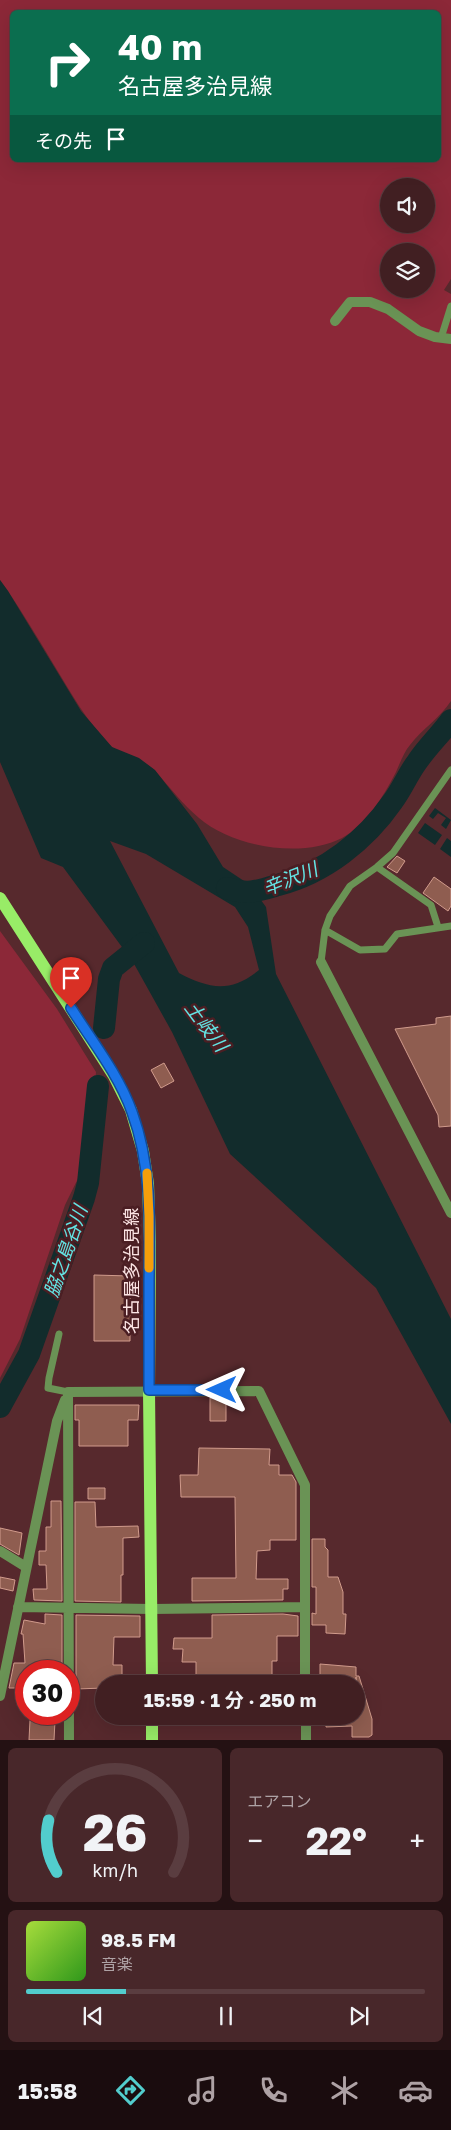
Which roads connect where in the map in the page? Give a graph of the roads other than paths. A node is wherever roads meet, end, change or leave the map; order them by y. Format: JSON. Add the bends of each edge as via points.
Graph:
{"nodes":[{"id":1,"x":451,"y":306,"type":"edge"},
{"id":2,"x":335,"y":321,"type":"dead end"},
{"id":3,"x":446,"y":339,"type":"edge"},
{"id":4,"x":451,"y":770,"type":"edge"},
{"id":5,"x":377,"y":867,"type":"junction"},
{"id":6,"x":0,"y":898,"type":"edge"},
{"id":7,"x":451,"y":926,"type":"edge"},
{"id":8,"x":438,"y":927,"type":"junction"},
{"id":9,"x":326,"y":930,"type":"junction"},
{"id":10,"x":321,"y":962,"type":"joint"},
{"id":11,"x":451,"y":1212,"type":"edge"},
{"id":12,"x":58,"y":1334,"type":"dead end"},
{"id":13,"x":149,"y":1390,"type":"junction"},
{"id":14,"x":68,"y":1392,"type":"junction"},
{"id":15,"x":0,"y":1551,"type":"edge"},
{"id":16,"x":26,"y":1567,"type":"junction"},
{"id":17,"x":305,"y":1606,"type":"junction"},
{"id":18,"x":18,"y":1607,"type":"junction"},
{"id":19,"x":70,"y":1607,"type":"junction"},
{"id":20,"x":152,"y":1608,"type":"junction"},
{"id":21,"x":152,"y":1675,"type":"edge"},
{"id":22,"x":305,"y":1675,"type":"edge"},
{"id":23,"x":0,"y":1696,"type":"edge"},
{"id":24,"x":152,"y":1725,"type":"edge"},
{"id":25,"x":306,"y":1725,"type":"edge"},
{"id":26,"x":69,"y":1740,"type":"edge"},
{"id":27,"x":152,"y":1740,"type":"edge"},
{"id":28,"x":306,"y":1740,"type":"edge"}],
"edges":[{"from":1,"to":3,"type":"lane"},
{"from":2,"to":3,"type":"street","via":[[350,302],[370,302],[388,309],[419,331]]},
{"from":4,"to":5,"type":"lane","via":[[393,853]]},
{"from":5,"to":8,"type":"lane","via":[[431,906]]},
{"from":5,"to":9,"type":"lane","via":[[350,886],[330,916]]},
{"from":6,"to":13,"type":"main road","name":"名古屋多治見線","via":[[114,1076],[139,1134],[148,1192]]},
{"from":7,"to":8,"type":"lane"},
{"from":8,"to":9,"type":"lane","via":[[397,934],[385,949],[360,950]]},
{"from":9,"to":10,"type":"lane"},
{"from":10,"to":11,"type":"street"},
{"from":12,"to":14,"type":"lane","via":[[48,1388]]},
{"from":13,"to":14,"type":"street"},
{"from":13,"to":17,"type":"street","via":[[259,1390],[305,1485]]},
{"from":13,"to":20,"type":"main road","name":"名古屋多治見線"},
{"from":14,"to":16,"type":"street","via":[[57,1421]]},
{"from":14,"to":19,"type":"street"},
{"from":15,"to":16,"type":"street"},
{"from":16,"to":18,"type":"street"},
{"from":17,"to":20,"type":"street"},
{"from":17,"to":22,"type":"street"},
{"from":18,"to":19,"type":"street"},
{"from":18,"to":23,"type":"street"},
{"from":19,"to":20,"type":"street"},
{"from":19,"to":26,"type":"street"},
{"from":20,"to":21,"type":"main road","name":"名古屋多治見線"},
{"from":24,"to":27,"type":"main road"},
{"from":25,"to":28,"type":"street"}]}
